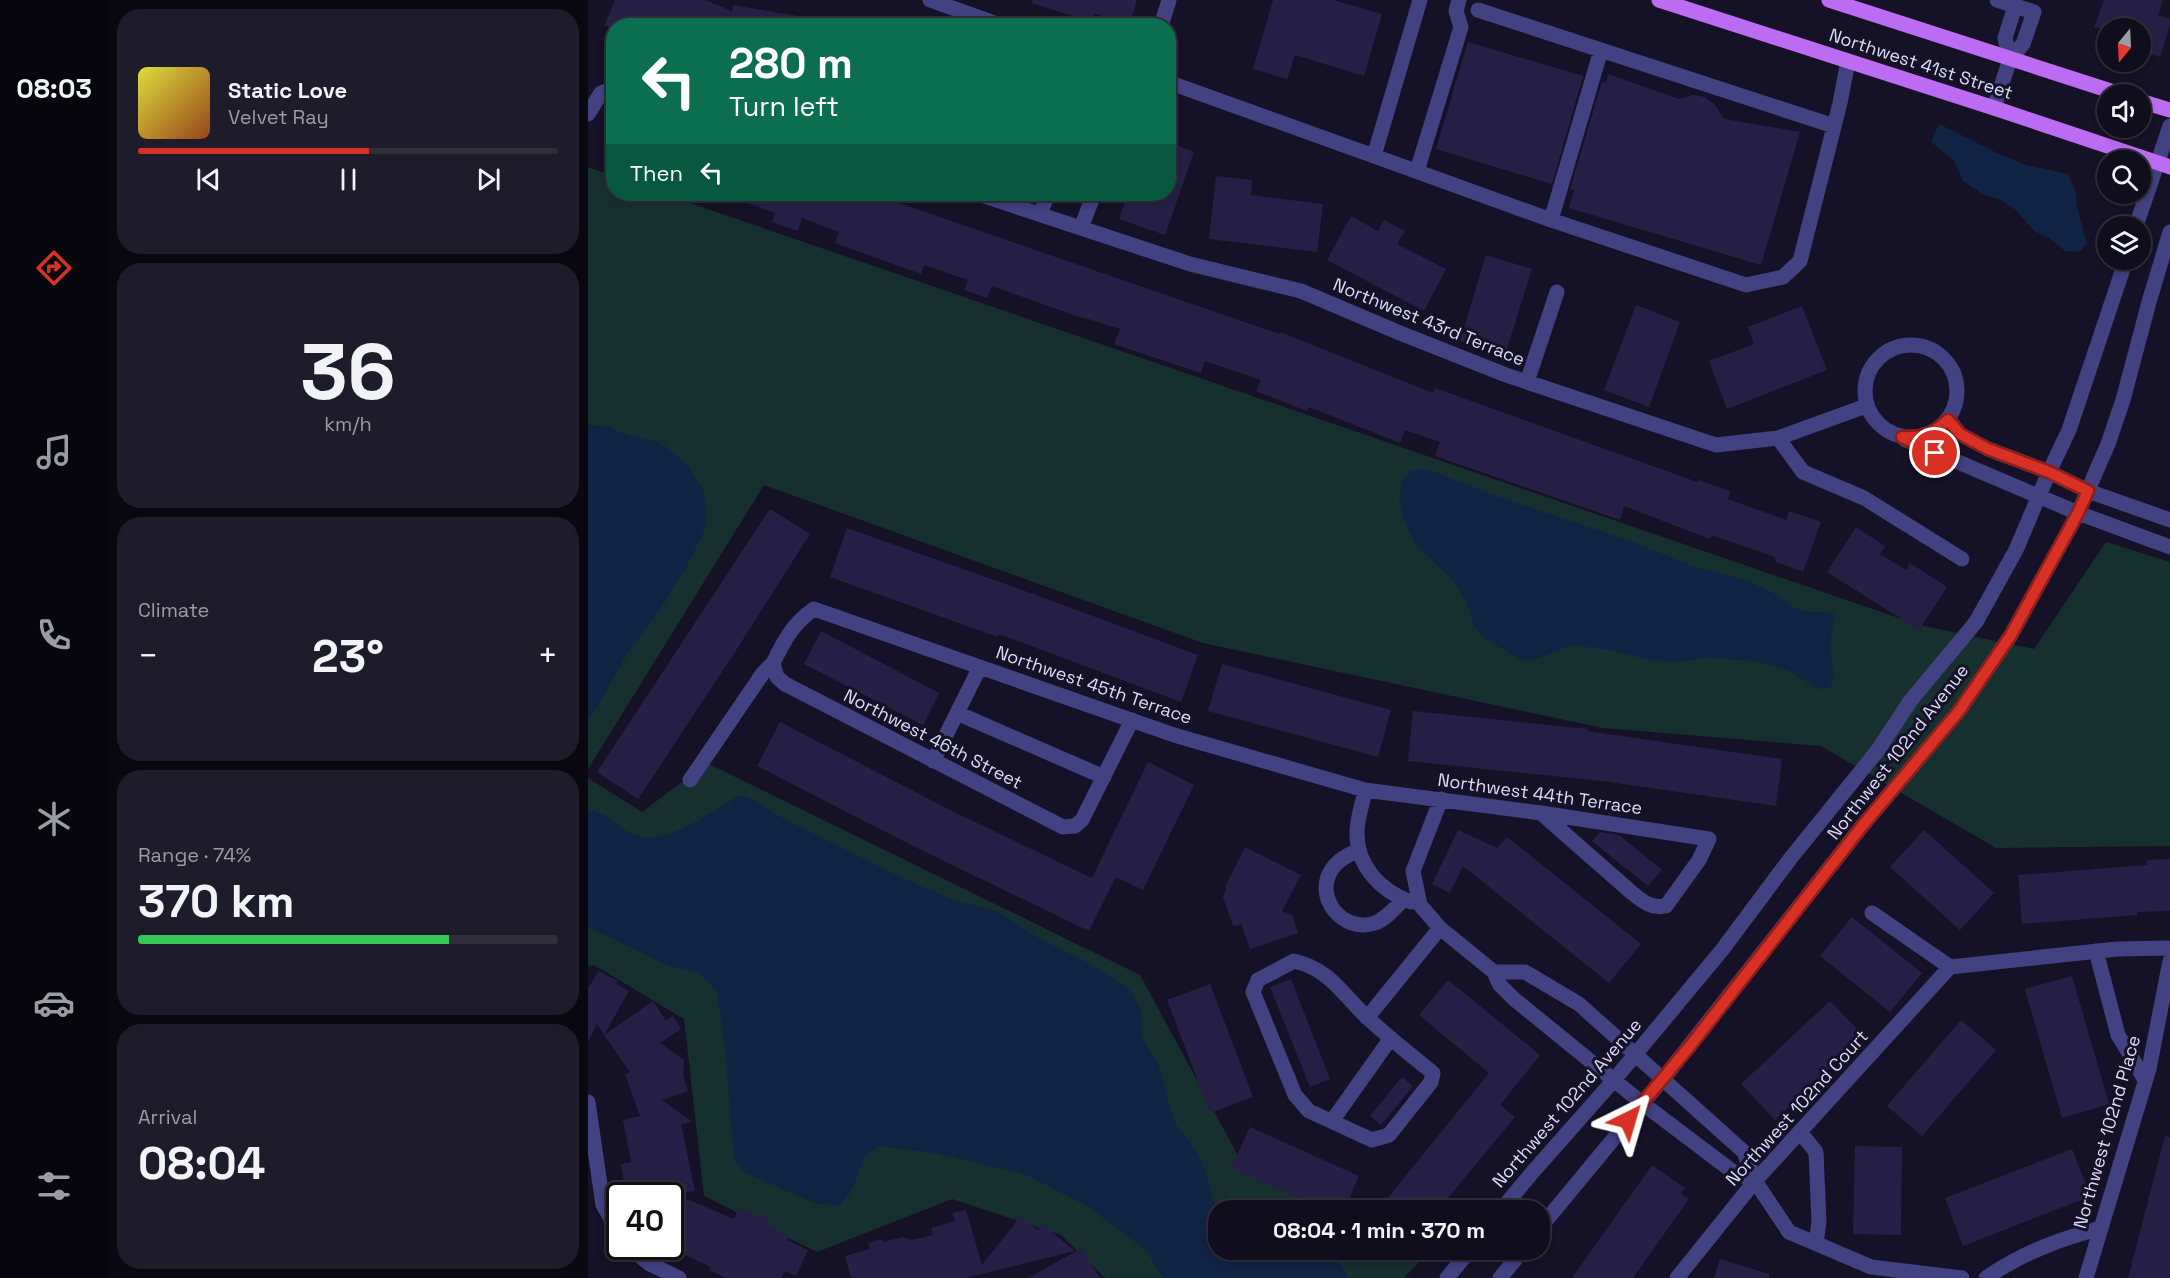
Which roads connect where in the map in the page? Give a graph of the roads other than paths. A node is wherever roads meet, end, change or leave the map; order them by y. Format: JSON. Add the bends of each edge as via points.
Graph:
{"nodes":[{"id":1,"x":930,"y":0,"type":"edge"},
{"id":2,"x":1169,"y":0,"type":"edge"},
{"id":3,"x":1420,"y":0,"type":"edge"},
{"id":4,"x":1458,"y":0,"type":"edge"},
{"id":5,"x":1659,"y":0,"type":"edge"},
{"id":6,"x":1829,"y":0,"type":"edge"},
{"id":7,"x":1997,"y":0,"type":"edge"},
{"id":8,"x":1479,"y":5,"type":"edge"},
{"id":9,"x":2016,"y":6,"type":"junction"},
{"id":10,"x":981,"y":18,"type":"edge"},
{"id":11,"x":1163,"y":18,"type":"edge"},
{"id":12,"x":1461,"y":27,"type":"junction"},
{"id":13,"x":1601,"y":50,"type":"junction"},
{"id":14,"x":2010,"y":59,"type":"junction"},
{"id":15,"x":1848,"y":61,"type":"junction"},
{"id":16,"x":1176,"y":85,"type":"edge"},
{"id":17,"x":2097,"y":87,"type":"edge"},
{"id":18,"x":606,"y":91,"type":"edge"},
{"id":19,"x":2151,"y":105,"type":"edge"},
{"id":20,"x":1994,"y":108,"type":"junction"},
{"id":21,"x":2170,"y":111,"type":"edge"},
{"id":22,"x":588,"y":114,"type":"edge"},
{"id":23,"x":1834,"y":126,"type":"junction"},
{"id":24,"x":2170,"y":126,"type":"edge"},
{"id":25,"x":1374,"y":156,"type":"junction"},
{"id":26,"x":2163,"y":165,"type":"edge"},
{"id":27,"x":1417,"y":171,"type":"junction"},
{"id":28,"x":1000,"y":201,"type":"edge"},
{"id":29,"x":1045,"y":201,"type":"edge"},
{"id":30,"x":1091,"y":201,"type":"edge"},
{"id":31,"x":1040,"y":214,"type":"junction"},
{"id":32,"x":2140,"y":216,"type":"edge"},
{"id":33,"x":1551,"y":220,"type":"junction"},
{"id":34,"x":1081,"y":228,"type":"junction"},
{"id":35,"x":2170,"y":232,"type":"edge"},
{"id":36,"x":2124,"y":270,"type":"edge"},
{"id":37,"x":1557,"y":292,"type":"dead end"},
{"id":38,"x":1527,"y":382,"type":"junction"},
{"id":39,"x":1866,"y":406,"type":"junction"},
{"id":40,"x":1948,"y":420,"type":"junction"},
{"id":41,"x":1902,"y":437,"type":"junction"},
{"id":42,"x":1778,"y":438,"type":"junction"},
{"id":43,"x":1983,"y":446,"type":"junction"},
{"id":44,"x":1975,"y":470,"type":"junction"},
{"id":45,"x":2049,"y":472,"type":"junction"},
{"id":46,"x":2088,"y":491,"type":"junction"},
{"id":47,"x":2038,"y":496,"type":"junction"},
{"id":48,"x":2078,"y":513,"type":"junction"},
{"id":49,"x":2170,"y":520,"type":"edge"},
{"id":50,"x":2170,"y":547,"type":"edge"},
{"id":51,"x":1962,"y":559,"type":"dead end"},
{"id":52,"x":980,"y":667,"type":"junction"},
{"id":53,"x":775,"y":670,"type":"junction"},
{"id":54,"x":957,"y":713,"type":"junction"},
{"id":55,"x":1132,"y":720,"type":"junction"},
{"id":56,"x":933,"y":761,"type":"junction"},
{"id":57,"x":1104,"y":777,"type":"junction"},
{"id":58,"x":690,"y":780,"type":"dead end"},
{"id":59,"x":1365,"y":790,"type":"junction"},
{"id":60,"x":1441,"y":799,"type":"junction"},
{"id":61,"x":1541,"y":813,"type":"junction"},
{"id":62,"x":1358,"y":850,"type":"junction"},
{"id":63,"x":1404,"y":899,"type":"junction"},
{"id":64,"x":1420,"y":905,"type":"junction"},
{"id":65,"x":1872,"y":913,"type":"dead end"},
{"id":66,"x":1440,"y":928,"type":"junction"},
{"id":67,"x":2170,"y":948,"type":"edge"},
{"id":68,"x":2097,"y":951,"type":"junction"},
{"id":69,"x":2170,"y":961,"type":"edge"},
{"id":70,"x":1950,"y":967,"type":"junction"},
{"id":71,"x":1494,"y":972,"type":"junction"},
{"id":72,"x":1367,"y":1018,"type":"junction"},
{"id":73,"x":1391,"y":1038,"type":"junction"},
{"id":74,"x":1635,"y":1055,"type":"junction"},
{"id":75,"x":1663,"y":1079,"type":"junction"},
{"id":76,"x":1614,"y":1080,"type":"junction"},
{"id":77,"x":2145,"y":1080,"type":"junction"},
{"id":78,"x":588,"y":1102,"type":"edge"},
{"id":79,"x":1642,"y":1103,"type":"junction"},
{"id":80,"x":1332,"y":1121,"type":"junction"},
{"id":81,"x":1800,"y":1132,"type":"junction"},
{"id":82,"x":1755,"y":1181,"type":"junction"},
{"id":83,"x":1509,"y":1200,"type":"edge"},
{"id":84,"x":606,"y":1210,"type":"edge"},
{"id":85,"x":1550,"y":1216,"type":"edge"},
{"id":86,"x":2101,"y":1228,"type":"junction"},
{"id":87,"x":1816,"y":1243,"type":"junction"},
{"id":88,"x":645,"y":1260,"type":"edge"},
{"id":89,"x":1462,"y":1260,"type":"edge"},
{"id":90,"x":1515,"y":1260,"type":"edge"},
{"id":91,"x":680,"y":1278,"type":"edge"},
{"id":92,"x":1447,"y":1278,"type":"edge"},
{"id":93,"x":1500,"y":1278,"type":"edge"},
{"id":94,"x":1677,"y":1278,"type":"edge"},
{"id":95,"x":1962,"y":1278,"type":"edge"},
{"id":96,"x":1986,"y":1278,"type":"edge"},
{"id":97,"x":2086,"y":1278,"type":"edge"}],
"edges":[{"from":1,"to":10,"type":"street"},
{"from":2,"to":11,"type":"street"},
{"from":3,"to":25,"type":"street"},
{"from":4,"to":12,"type":"street","via":[[1456,10]]},
{"from":5,"to":15,"type":"main road","name":"Northwest 41st Street"},
{"from":6,"to":14,"type":"main road","name":"Northwest 41st Street"},
{"from":7,"to":9,"type":"street"},
{"from":8,"to":12,"type":"street","via":[[1476,17]]},
{"from":8,"to":13,"type":"street"},
{"from":9,"to":14,"type":"street","via":[[2005,38]]},
{"from":9,"to":14,"type":"street","via":[[2034,12],[2023,44]]},
{"from":12,"to":27,"type":"street"},
{"from":13,"to":23,"type":"street"},
{"from":13,"to":33,"type":"street"},
{"from":14,"to":17,"type":"main road","name":"Northwest 41st Street"},
{"from":14,"to":20,"type":"street"},
{"from":15,"to":20,"type":"main road","name":"Northwest 41st Street"},
{"from":15,"to":23,"type":"street"},
{"from":16,"to":25,"type":"street"},
{"from":18,"to":22,"type":"street"},
{"from":19,"to":21,"type":"main road"},
{"from":20,"to":26,"type":"main road","name":"Northwest 41st Street"},
{"from":23,"to":33,"type":"street","via":[[1800,261],[1783,277],[1746,285]]},
{"from":24,"to":26,"type":"street"},
{"from":25,"to":27,"type":"street"},
{"from":26,"to":32,"type":"street"},
{"from":27,"to":33,"type":"street"},
{"from":28,"to":31,"type":"street","name":"Northwest 43rd Terrace"},
{"from":29,"to":31,"type":"street"},
{"from":30,"to":34,"type":"street"},
{"from":31,"to":34,"type":"street","name":"Northwest 43rd Terrace"},
{"from":34,"to":38,"type":"street","name":"Northwest 43rd Terrace","via":[[1190,264],[1301,291]]},
{"from":35,"to":46,"type":"street","name":"Northwest 102nd Avenue","via":[[2123,400]]},
{"from":36,"to":45,"type":"street","name":"Northwest 102nd Avenue","via":[[2069,430]]},
{"from":37,"to":38,"type":"street"},
{"from":38,"to":42,"type":"street","name":"Northwest 43rd Terrace","via":[[1716,445]]},
{"from":39,"to":40,"type":"street","via":[[1865,379],[1880,356],[1905,344],[1933,349],[1953,368],[1959,395]]},
{"from":39,"to":41,"type":"street","via":[[1880,426]]},
{"from":39,"to":42,"type":"street","name":"Northwest 43rd Terrace"},
{"from":40,"to":41,"type":"street","via":[[1936,432],[1919,438]]},
{"from":40,"to":43,"type":"street","via":[[1960,434]]},
{"from":41,"to":44,"type":"street"},
{"from":42,"to":51,"type":"street","via":[[1803,472],[1864,498]]},
{"from":43,"to":44,"type":"street"},
{"from":43,"to":45,"type":"street"},
{"from":44,"to":47,"type":"street"},
{"from":45,"to":46,"type":"street"},
{"from":45,"to":47,"type":"street","name":"Northwest 102nd Avenue"},
{"from":46,"to":48,"type":"street","name":"Northwest 102nd Avenue"},
{"from":46,"to":49,"type":"street"},
{"from":47,"to":48,"type":"street"},
{"from":47,"to":74,"type":"street","name":"Northwest 102nd Avenue","via":[[2016,550],[1976,622],[1911,700],[1878,750],[1722,950]]},
{"from":48,"to":50,"type":"street"},
{"from":48,"to":75,"type":"street","name":"Northwest 102nd Avenue","via":[[2011,635],[1959,711],[1863,825]]},
{"from":52,"to":53,"type":"street","name":"Northwest 45th Terrace","via":[[814,609],[800,618],[786,636]]},
{"from":52,"to":54,"type":"street"},
{"from":52,"to":55,"type":"street","name":"Northwest 45th Terrace"},
{"from":53,"to":56,"type":"street","name":"Northwest 46th Street","via":[[785,684]]},
{"from":53,"to":58,"type":"street","via":[[762,673]]},
{"from":54,"to":56,"type":"street"},
{"from":54,"to":57,"type":"street"},
{"from":55,"to":57,"type":"street"},
{"from":55,"to":59,"type":"street","name":"Northwest 45th Terrace"},
{"from":56,"to":57,"type":"street","name":"Northwest 46th Street","via":[[1064,827],[1075,826],[1082,820]]},
{"from":59,"to":60,"type":"street","name":"Northwest 44th Terrace"},
{"from":59,"to":62,"type":"street","via":[[1357,830]]},
{"from":60,"to":61,"type":"street","name":"Northwest 44th Terrace"},
{"from":60,"to":64,"type":"street","via":[[1413,871]]},
{"from":61,"to":61,"type":"street","name":"Northwest 44th Terrace","via":[[1709,838],[1699,860],[1666,906],[1656,908],[1630,892]]},
{"from":62,"to":63,"type":"street","via":[[1373,878]]},
{"from":62,"to":63,"type":"street","via":[[1339,861],[1326,882],[1326,895],[1339,916],[1350,923],[1375,923]]},
{"from":63,"to":64,"type":"street"},
{"from":64,"to":66,"type":"street"},
{"from":65,"to":70,"type":"street"},
{"from":66,"to":71,"type":"street"},
{"from":66,"to":72,"type":"street"},
{"from":67,"to":68,"type":"street"},
{"from":68,"to":70,"type":"street"},
{"from":68,"to":77,"type":"street","via":[[2118,1035]]},
{"from":69,"to":77,"type":"street","name":"Northwest 102nd Place"},
{"from":70,"to":81,"type":"street","name":"Northwest 102nd Court"},
{"from":71,"to":74,"type":"street","via":[[1524,972],[1552,988],[1579,1004]]},
{"from":71,"to":76,"type":"street","via":[[1514,999]]},
{"from":72,"to":73,"type":"street"},
{"from":72,"to":80,"type":"street","via":[[1326,975],[1294,961],[1258,980],[1253,992],[1295,1095],[1309,1111]]},
{"from":73,"to":80,"type":"street"},
{"from":73,"to":80,"type":"street","via":[[1433,1073],[1431,1082],[1389,1135],[1372,1140]]},
{"from":74,"to":75,"type":"street"},
{"from":74,"to":76,"type":"street","name":"Northwest 102nd Avenue"},
{"from":75,"to":79,"type":"street","name":"Northwest 102nd Avenue"},
{"from":75,"to":82,"type":"street","via":[[1744,1152]]},
{"from":76,"to":79,"type":"street"},
{"from":76,"to":83,"type":"street","name":"Northwest 102nd Avenue"},
{"from":77,"to":86,"type":"street","name":"Northwest 102nd Place"},
{"from":78,"to":84,"type":"street"},
{"from":79,"to":82,"type":"street","via":[[1732,1171]]},
{"from":79,"to":85,"type":"street","name":"Northwest 102nd Avenue"},
{"from":81,"to":82,"type":"street","name":"Northwest 102nd Court"},
{"from":81,"to":87,"type":"street","via":[[1816,1152]]},
{"from":82,"to":87,"type":"street","via":[[1789,1232]]},
{"from":82,"to":94,"type":"street","name":"Northwest 102nd Court"},
{"from":86,"to":96,"type":"street","via":[[2061,1239],[2009,1262]]},
{"from":86,"to":97,"type":"street","name":"Northwest 102nd Place"},
{"from":87,"to":95,"type":"street","via":[[1871,1267]]},
{"from":88,"to":91,"type":"street"},
{"from":89,"to":92,"type":"street"},
{"from":90,"to":93,"type":"street"}]}
